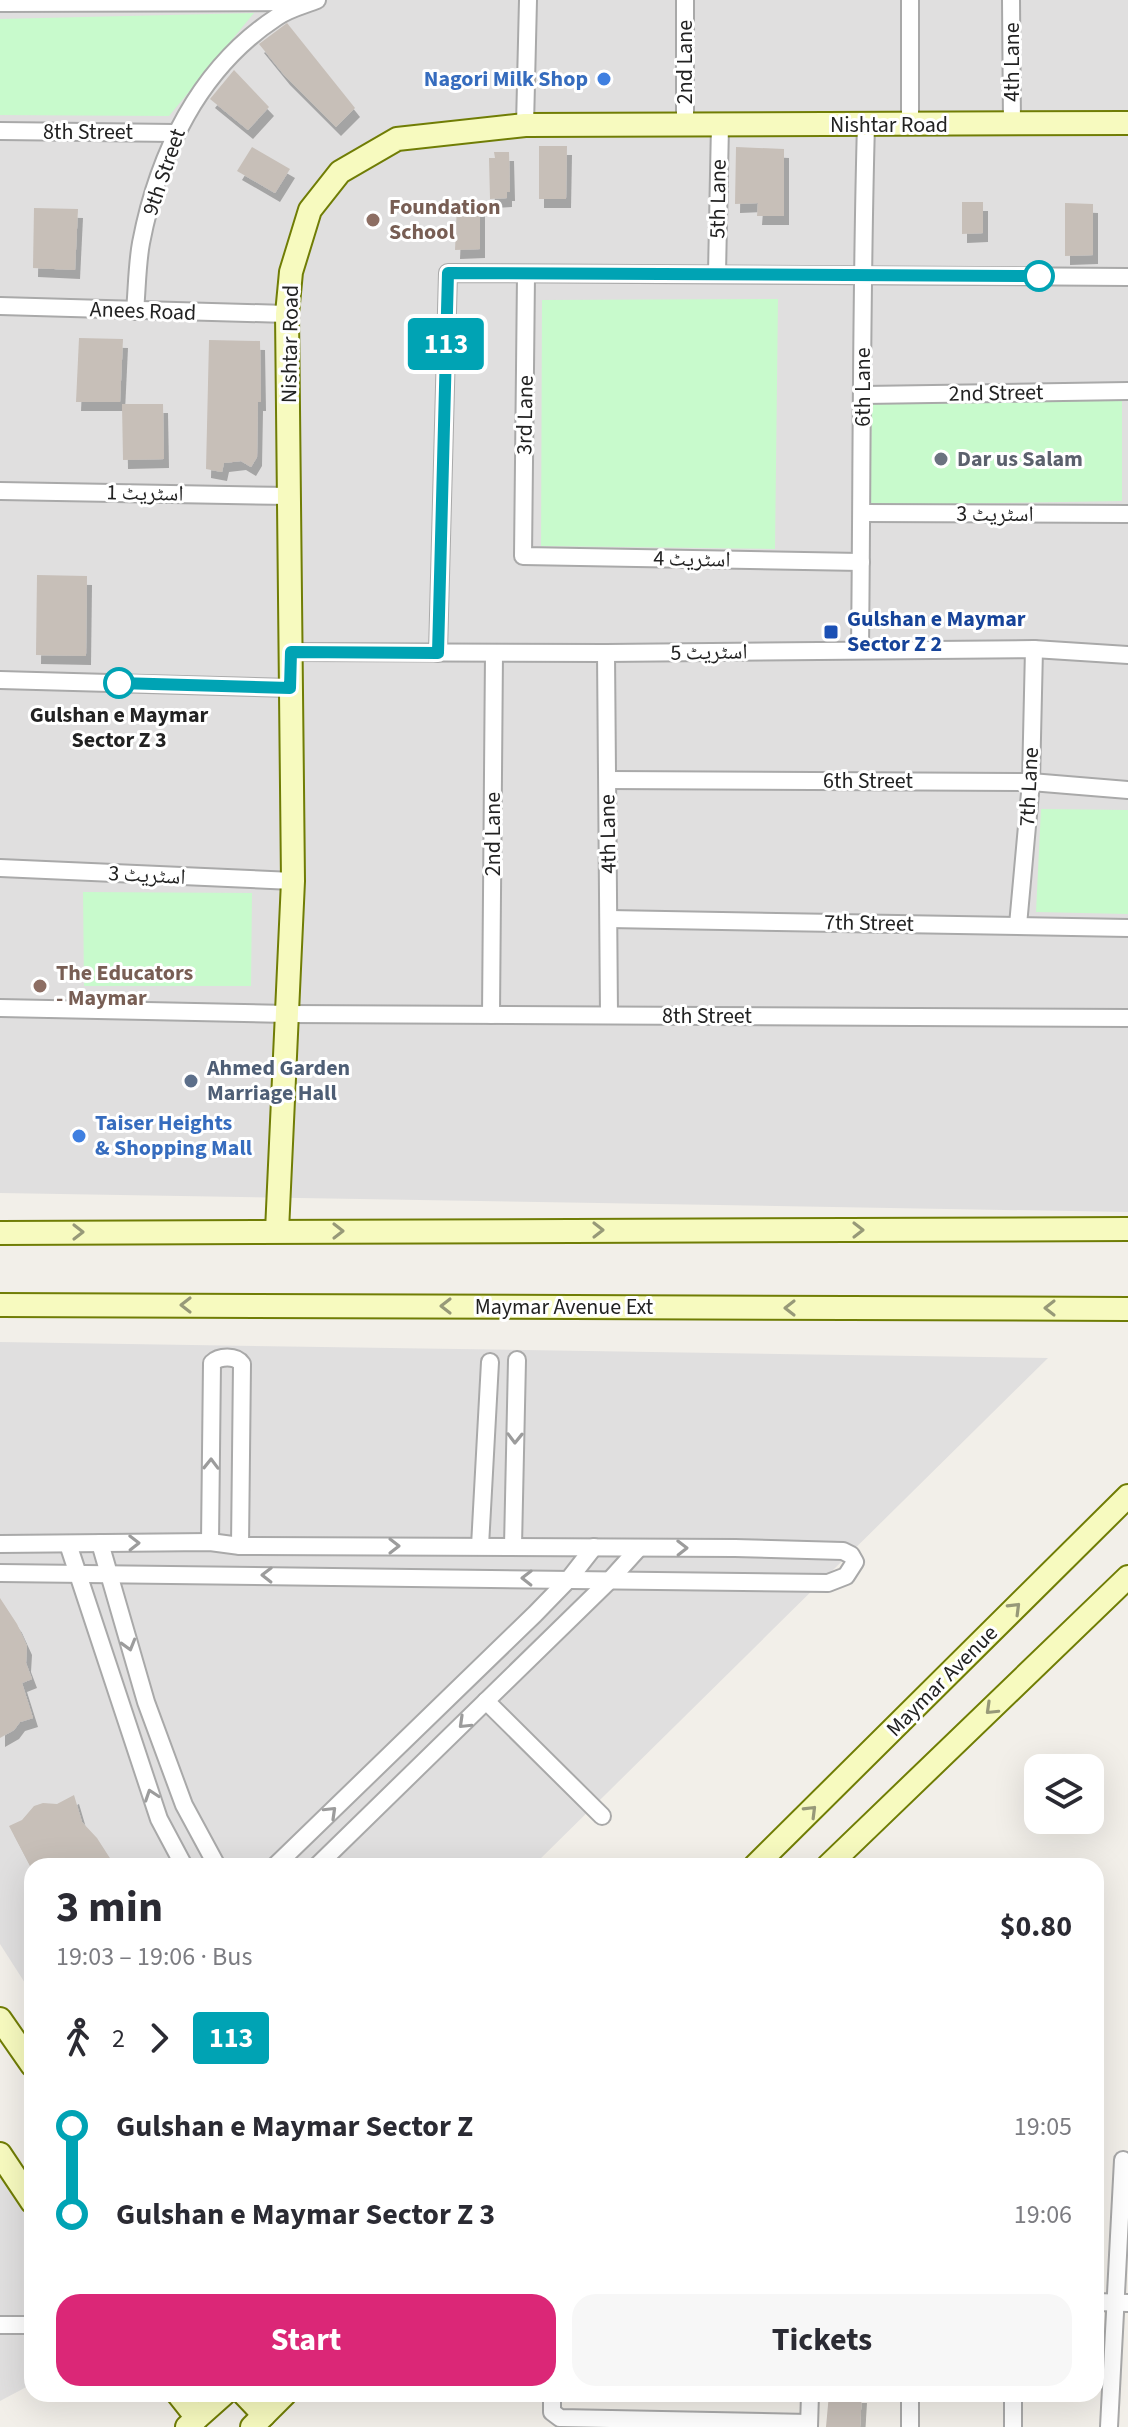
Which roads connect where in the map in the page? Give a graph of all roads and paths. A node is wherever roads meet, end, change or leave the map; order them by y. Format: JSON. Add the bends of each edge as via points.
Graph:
{"nodes":[{"id":1,"x":528,"y":0,"type":"edge"},
{"id":2,"x":685,"y":0,"type":"edge"},
{"id":3,"x":910,"y":0,"type":"edge"},
{"id":4,"x":1011,"y":0,"type":"edge"},
{"id":5,"x":315,"y":1,"type":"edge"},
{"id":6,"x":0,"y":3,"type":"edge"},
{"id":7,"x":1128,"y":123,"type":"edge"},
{"id":8,"x":1012,"y":124,"type":"junction"},
{"id":9,"x":525,"y":125,"type":"junction"},
{"id":10,"x":685,"y":125,"type":"junction"},
{"id":11,"x":720,"y":125,"type":"junction"},
{"id":12,"x":866,"y":125,"type":"junction"},
{"id":13,"x":910,"y":125,"type":"junction"},
{"id":14,"x":0,"y":131,"type":"edge"},
{"id":15,"x":175,"y":133,"type":"junction"},
{"id":16,"x":717,"y":273,"type":"junction"},
{"id":17,"x":526,"y":275,"type":"junction"},
{"id":18,"x":861,"y":276,"type":"junction"},
{"id":19,"x":1128,"y":277,"type":"edge"},
{"id":20,"x":0,"y":306,"type":"edge"},
{"id":21,"x":135,"y":311,"type":"junction"},
{"id":22,"x":287,"y":314,"type":"junction"},
{"id":23,"x":1128,"y":391,"type":"edge"},
{"id":24,"x":864,"y":395,"type":"junction"},
{"id":25,"x":0,"y":491,"type":"edge"},
{"id":26,"x":290,"y":496,"type":"junction"},
{"id":27,"x":862,"y":513,"type":"junction"},
{"id":28,"x":1128,"y":514,"type":"edge"},
{"id":29,"x":523,"y":556,"type":"joint"},
{"id":30,"x":861,"y":562,"type":"junction"},
{"id":31,"x":860,"y":649,"type":"junction"},
{"id":32,"x":1034,"y":649,"type":"junction"},
{"id":33,"x":291,"y":652,"type":"junction"},
{"id":34,"x":438,"y":653,"type":"junction"},
{"id":35,"x":494,"y":653,"type":"junction"},
{"id":36,"x":606,"y":653,"type":"junction"},
{"id":37,"x":1128,"y":655,"type":"edge"},
{"id":38,"x":0,"y":680,"type":"edge"},
{"id":39,"x":290,"y":688,"type":"junction"},
{"id":40,"x":608,"y":780,"type":"junction"},
{"id":41,"x":1031,"y":782,"type":"junction"},
{"id":42,"x":1128,"y":790,"type":"edge"},
{"id":43,"x":0,"y":868,"type":"edge"},
{"id":44,"x":293,"y":881,"type":"junction"},
{"id":45,"x":609,"y":919,"type":"junction"},
{"id":46,"x":1018,"y":925,"type":"junction"},
{"id":47,"x":1128,"y":928,"type":"edge"},
{"id":48,"x":0,"y":1008,"type":"edge"},
{"id":49,"x":287,"y":1014,"type":"junction"},
{"id":50,"x":491,"y":1015,"type":"junction"},
{"id":51,"x":609,"y":1015,"type":"junction"},
{"id":52,"x":1128,"y":1018,"type":"edge"},
{"id":53,"x":1128,"y":1229,"type":"edge"},
{"id":54,"x":277,"y":1231,"type":"junction"},
{"id":55,"x":0,"y":1233,"type":"edge"},
{"id":56,"x":0,"y":1305,"type":"edge"},
{"id":57,"x":1128,"y":1309,"type":"edge"},
{"id":58,"x":517,"y":1360,"type":"dead end"},
{"id":59,"x":490,"y":1362,"type":"dead end"},
{"id":60,"x":1128,"y":1496,"type":"edge"},
{"id":61,"x":210,"y":1542,"type":"junction"},
{"id":62,"x":100,"y":1543,"type":"junction"},
{"id":63,"x":0,"y":1544,"type":"edge"},
{"id":64,"x":68,"y":1544,"type":"junction"},
{"id":65,"x":240,"y":1546,"type":"junction"},
{"id":66,"x":480,"y":1546,"type":"junction"},
{"id":67,"x":513,"y":1546,"type":"junction"},
{"id":68,"x":594,"y":1547,"type":"junction"},
{"id":69,"x":638,"y":1549,"type":"junction"},
{"id":70,"x":0,"y":1573,"type":"edge"},
{"id":71,"x":108,"y":1573,"type":"junction"},
{"id":72,"x":79,"y":1574,"type":"junction"},
{"id":73,"x":1128,"y":1577,"type":"edge"},
{"id":74,"x":569,"y":1579,"type":"junction"},
{"id":75,"x":610,"y":1580,"type":"junction"},
{"id":76,"x":486,"y":1701,"type":"junction"},
{"id":77,"x":602,"y":1816,"type":"dead end"},
{"id":78,"x":180,"y":1858,"type":"edge"},
{"id":79,"x":213,"y":1858,"type":"edge"},
{"id":80,"x":283,"y":1858,"type":"edge"},
{"id":81,"x":325,"y":1858,"type":"edge"},
{"id":82,"x":763,"y":1858,"type":"edge"},
{"id":83,"x":836,"y":1858,"type":"edge"},
{"id":84,"x":0,"y":2019,"type":"edge"},
{"id":85,"x":24,"y":2054,"type":"edge"},
{"id":86,"x":0,"y":2154,"type":"edge"},
{"id":87,"x":1123,"y":2160,"type":"dead end"},
{"id":88,"x":24,"y":2190,"type":"edge"},
{"id":89,"x":1121,"y":2303,"type":"edge"},
{"id":90,"x":0,"y":2325,"type":"edge"},
{"id":91,"x":24,"y":2325,"type":"edge"},
{"id":92,"x":182,"y":2402,"type":"edge"},
{"id":93,"x":215,"y":2402,"type":"edge"},
{"id":94,"x":248,"y":2402,"type":"edge"},
{"id":95,"x":277,"y":2402,"type":"edge"},
{"id":96,"x":552,"y":2402,"type":"edge"},
{"id":97,"x":810,"y":2402,"type":"edge"},
{"id":98,"x":910,"y":2402,"type":"edge"},
{"id":99,"x":1013,"y":2402,"type":"edge"},
{"id":100,"x":258,"y":2421,"type":"edge"},
{"id":101,"x":192,"y":2422,"type":"edge"},
{"id":102,"x":809,"y":2425,"type":"edge"},
{"id":103,"x":910,"y":2427,"type":"edge"},
{"id":104,"x":1013,"y":2427,"type":"edge"},
{"id":105,"x":1109,"y":2427,"type":"edge"}],
"edges":[{"from":1,"to":9,"type":"street"},
{"from":2,"to":10,"type":"street","name":"2nd Lane"},
{"from":3,"to":13,"type":"street"},
{"from":4,"to":8,"type":"street","name":"4th Lane"},
{"from":5,"to":6,"type":"street"},
{"from":5,"to":15,"type":"street","name":"9th Street","via":[[278,15],[238,49],[201,90]]},
{"from":7,"to":8,"type":"main road","name":"Nishtar Road"},
{"from":8,"to":13,"type":"main road","name":"Nishtar Road"},
{"from":9,"to":10,"type":"main road","name":"Nishtar Road"},
{"from":9,"to":22,"type":"main road","name":"Nishtar Road","via":[[397,139],[340,172],[310,210],[291,272]]},
{"from":10,"to":11,"type":"main road","name":"Nishtar Road"},
{"from":11,"to":12,"type":"main road","name":"Nishtar Road"},
{"from":11,"to":16,"type":"street","name":"5th Lane"},
{"from":12,"to":13,"type":"main road","name":"Nishtar Road"},
{"from":12,"to":18,"type":"street","name":"6th Lane"},
{"from":14,"to":15,"type":"street","name":"8th Street"},
{"from":15,"to":21,"type":"street","name":"9th Street","via":[[141,244]]},
{"from":16,"to":17,"type":"street"},
{"from":16,"to":18,"type":"street"},
{"from":17,"to":29,"type":"street","name":"3rd Lane"},
{"from":17,"to":34,"type":"street","via":[[448,273]]},
{"from":18,"to":19,"type":"street"},
{"from":18,"to":24,"type":"street","name":"6th Lane"},
{"from":20,"to":21,"type":"street","name":"Anees Road"},
{"from":21,"to":22,"type":"street","name":"Anees Road"},
{"from":22,"to":26,"type":"main road","name":"Nishtar Road"},
{"from":23,"to":24,"type":"street","name":"2nd Street"},
{"from":24,"to":27,"type":"street","name":"6th Lane"},
{"from":25,"to":26,"type":"street","name":"اسٹریٹ 1"},
{"from":26,"to":33,"type":"main road","name":"Nishtar Road"},
{"from":27,"to":28,"type":"street","name":"اسٹریٹ 3"},
{"from":27,"to":30,"type":"street","name":"6th Lane"},
{"from":29,"to":30,"type":"street","name":"اسٹریٹ 4"},
{"from":30,"to":31,"type":"street","name":"6th Lane"},
{"from":31,"to":32,"type":"street","name":"اسٹریٹ 5"},
{"from":31,"to":36,"type":"street","name":"اسٹریٹ 5"},
{"from":32,"to":37,"type":"street","name":"اسٹریٹ 5"},
{"from":32,"to":41,"type":"street","name":"7th Lane"},
{"from":33,"to":34,"type":"street","name":"اسٹریٹ 5"},
{"from":33,"to":39,"type":"main road","name":"Nishtar Road"},
{"from":34,"to":35,"type":"street","name":"اسٹریٹ 5"},
{"from":35,"to":36,"type":"street","name":"اسٹریٹ 5"},
{"from":35,"to":50,"type":"street","name":"2nd Lane"},
{"from":36,"to":40,"type":"street","name":"4th Lane"},
{"from":38,"to":39,"type":"street"},
{"from":39,"to":44,"type":"main road","name":"Nishtar Road"},
{"from":40,"to":41,"type":"street","name":"6th Street"},
{"from":40,"to":45,"type":"street","name":"4th Lane"},
{"from":41,"to":42,"type":"street","name":"6th Street"},
{"from":41,"to":46,"type":"street","name":"7th Lane"},
{"from":43,"to":44,"type":"street","name":"اسٹریٹ 3"},
{"from":44,"to":49,"type":"main road","name":"Nishtar Road"},
{"from":45,"to":46,"type":"street","name":"7th Street"},
{"from":45,"to":51,"type":"street","name":"4th Lane"},
{"from":46,"to":47,"type":"street","name":"7th Street"},
{"from":48,"to":49,"type":"street"},
{"from":49,"to":50,"type":"street","name":"8th Street"},
{"from":49,"to":54,"type":"main road","name":"Nishtar Road"},
{"from":50,"to":51,"type":"street","name":"8th Street"},
{"from":51,"to":52,"type":"street","name":"8th Street"},
{"from":54,"to":53,"type":"main road","one_way":true},
{"from":55,"to":54,"type":"main road","one_way":true},
{"from":57,"to":56,"type":"main road","name":"Maymar Avenue Ext","one_way":true},
{"from":58,"to":67,"type":"street","one_way":true},
{"from":59,"to":66,"type":"street"},
{"from":82,"to":60,"type":"main road","name":"Maymar Avenue","one_way":true},
{"from":62,"to":61,"type":"street","one_way":true},
{"from":61,"to":65,"type":"street"},
{"from":61,"to":65,"type":"street","one_way":true,"via":[[212,1363],[234,1358],[242,1364]]},
{"from":62,"to":64,"type":"street"},
{"from":62,"to":71,"type":"street"},
{"from":63,"to":64,"type":"street"},
{"from":64,"to":72,"type":"street"},
{"from":65,"to":66,"type":"street","one_way":true},
{"from":66,"to":67,"type":"street"},
{"from":67,"to":68,"type":"street"},
{"from":68,"to":69,"type":"street"},
{"from":68,"to":74,"type":"street"},
{"from":69,"to":75,"type":"street"},
{"from":69,"to":75,"type":"street","one_way":true,"via":[[843,1551],[855,1562],[846,1576],[828,1583]]},
{"from":70,"to":72,"type":"street"},
{"from":71,"to":72,"type":"street"},
{"from":74,"to":71,"type":"street","one_way":true},
{"from":71,"to":79,"type":"street","one_way":true,"via":[[178,1791]]},
{"from":78,"to":72,"type":"street","one_way":true,"via":[[159,1819]]},
{"from":73,"to":83,"type":"main road","one_way":true},
{"from":74,"to":75,"type":"street"},
{"from":80,"to":74,"type":"street","one_way":true},
{"from":75,"to":76,"type":"street"},
{"from":76,"to":77,"type":"street"},
{"from":76,"to":81,"type":"street","one_way":true},
{"from":84,"to":85,"type":"main road"},
{"from":86,"to":88,"type":"main road"},
{"from":87,"to":89,"type":"street"},
{"from":89,"to":105,"type":"street"},
{"from":90,"to":91,"type":"street"},
{"from":92,"to":101,"type":"main road"},
{"from":93,"to":101,"type":"main road"},
{"from":94,"to":100,"type":"main road"},
{"from":95,"to":100,"type":"main road"},
{"from":96,"to":102,"type":"street","via":[[552,2412],[560,2418]]},
{"from":97,"to":102,"type":"street"},
{"from":98,"to":103,"type":"street"},
{"from":99,"to":104,"type":"street"}]}
